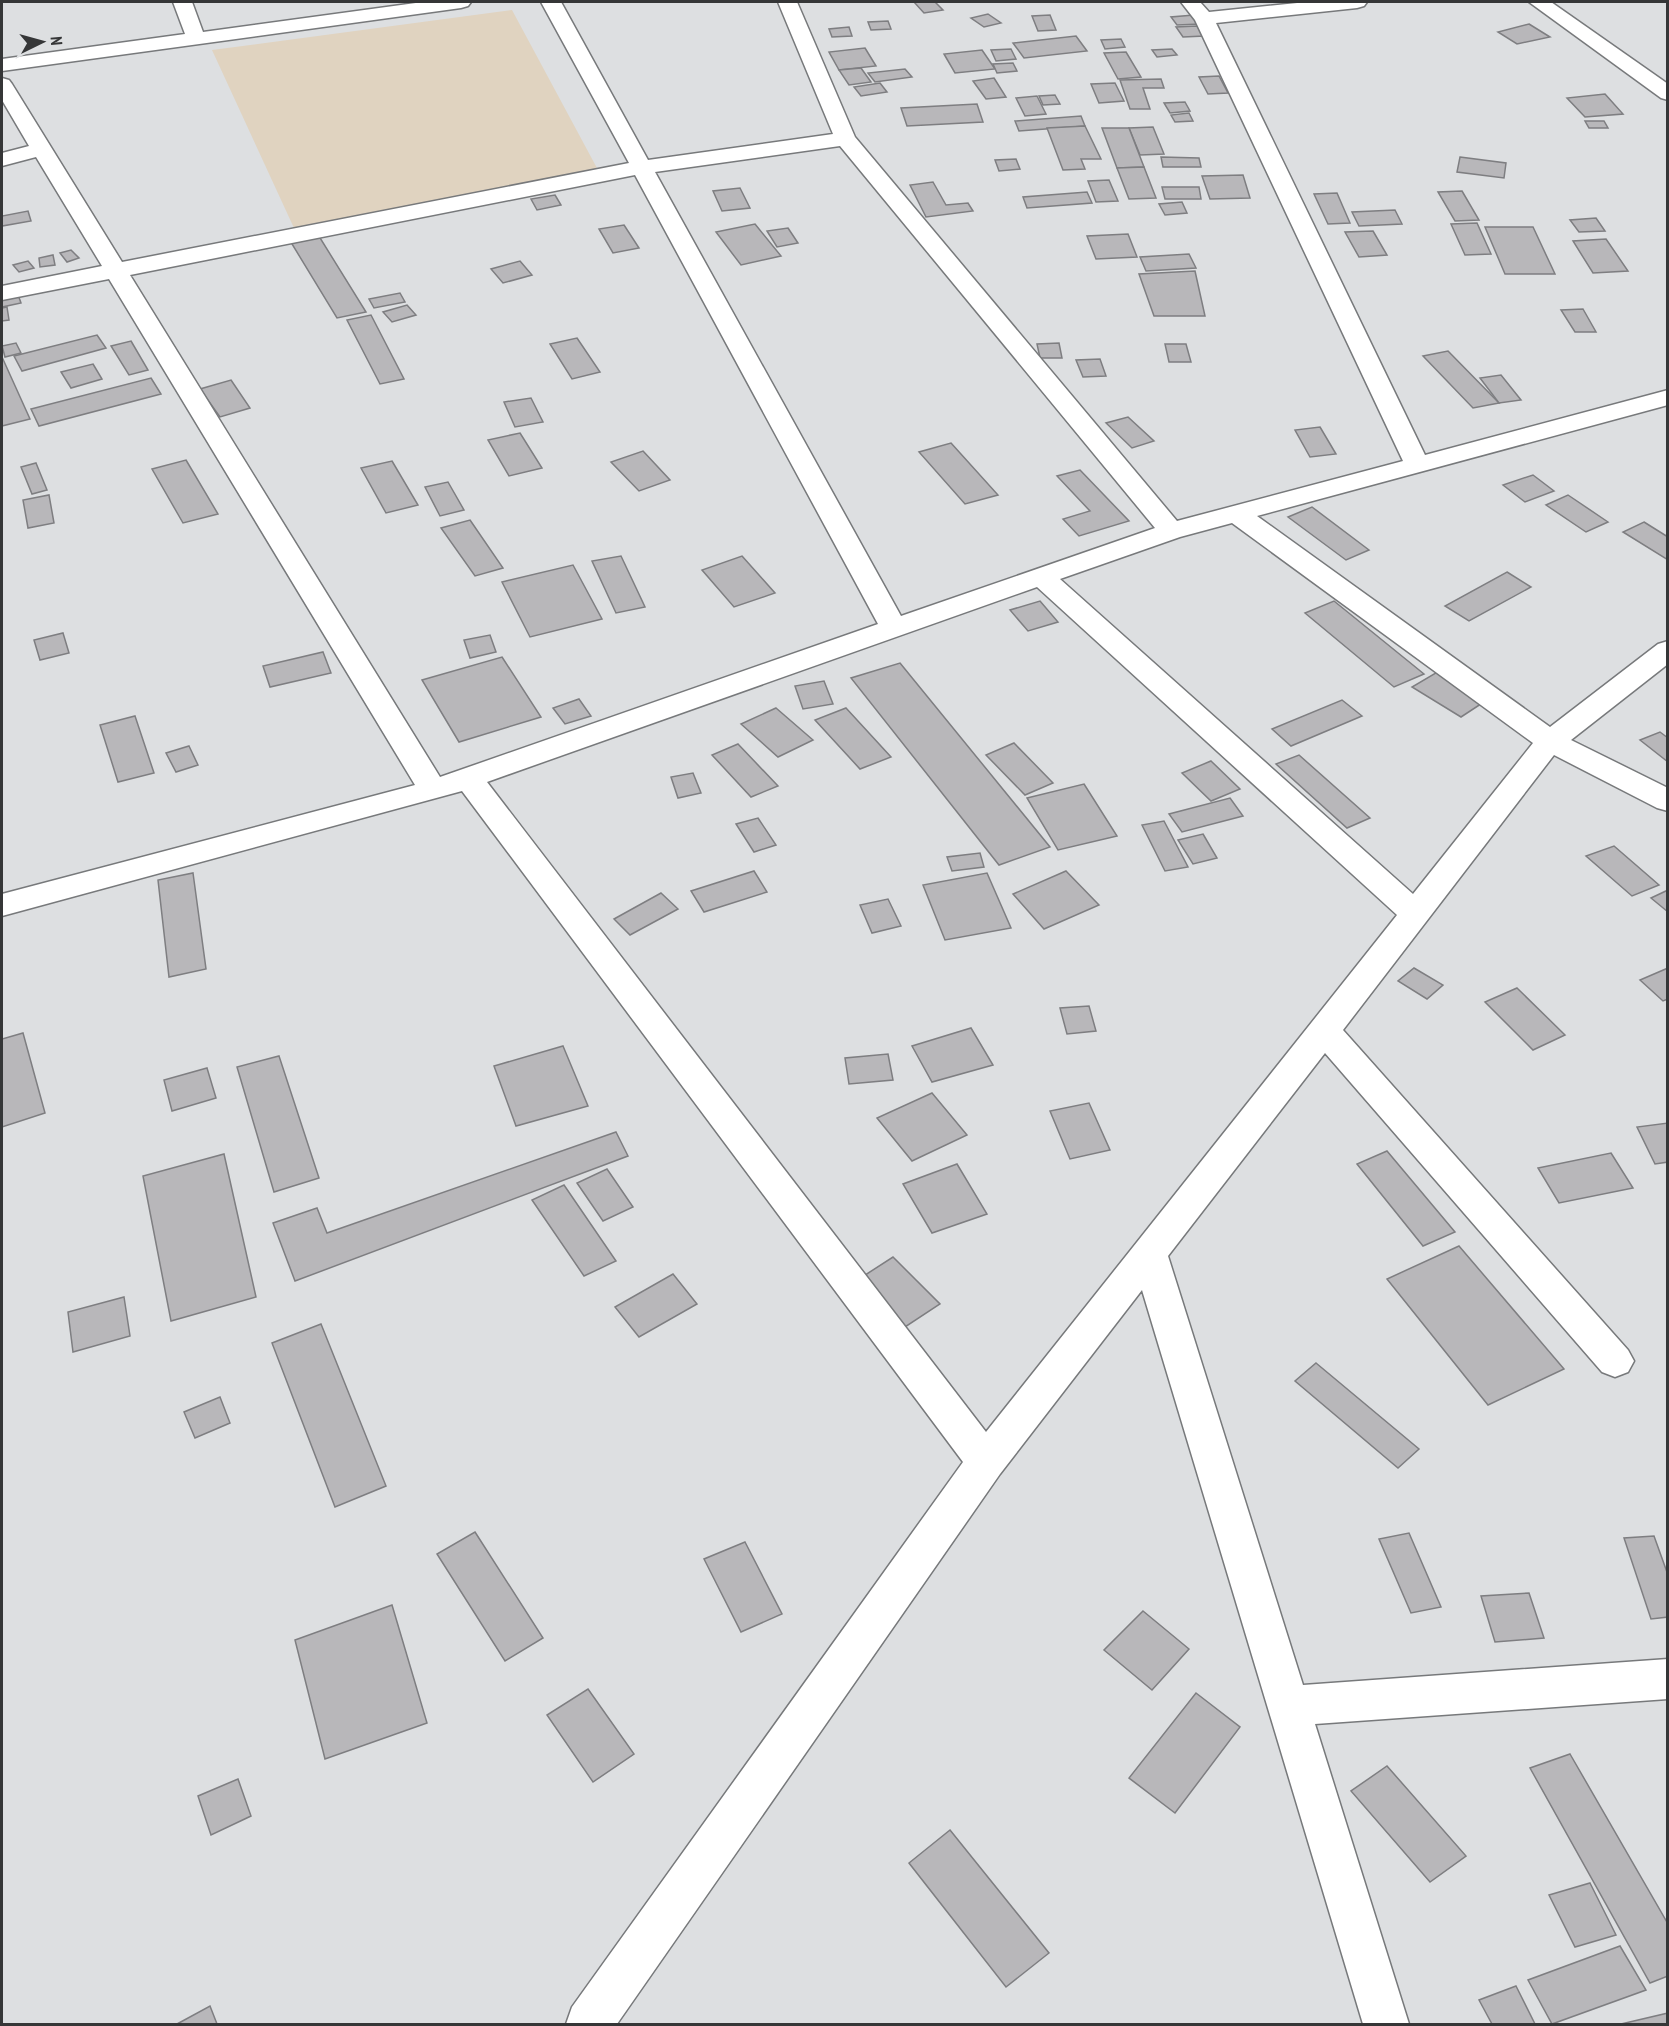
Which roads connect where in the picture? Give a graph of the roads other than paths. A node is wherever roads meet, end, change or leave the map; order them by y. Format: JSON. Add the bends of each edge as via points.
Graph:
{"nodes":[{"id":1,"x":183,"y":2,"type":"edge"},
{"id":2,"x":461,"y":2,"type":"edge"},
{"id":3,"x":551,"y":2,"type":"edge"},
{"id":4,"x":788,"y":2,"type":"edge"},
{"id":5,"x":1357,"y":2,"type":"edge"},
{"id":6,"x":1539,"y":2,"type":"edge"},
{"id":7,"x":1197,"y":10,"type":"edge"},
{"id":8,"x":196,"y":39,"type":"junction"},
{"id":9,"x":2,"y":65,"type":"edge"},
{"id":10,"x":2,"y":84,"type":"edge"},
{"id":11,"x":1668,"y":94,"type":"edge"},
{"id":12,"x":10,"y":114,"type":"edge"},
{"id":13,"x":845,"y":139,"type":"junction"},
{"id":14,"x":40,"y":149,"type":"junction"},
{"id":15,"x":2,"y":160,"type":"edge"},
{"id":16,"x":641,"y":167,"type":"junction"},
{"id":17,"x":114,"y":271,"type":"junction"},
{"id":18,"x":2,"y":293,"type":"edge"},
{"id":19,"x":1668,"y":397,"type":"edge"},
{"id":20,"x":1417,"y":464,"type":"junction"},
{"id":21,"x":1236,"y":513,"type":"junction"},
{"id":22,"x":1171,"y":531,"type":"junction"},
{"id":23,"x":1041,"y":577,"type":"junction"},
{"id":24,"x":894,"y":628,"type":"junction"},
{"id":25,"x":1668,"y":650,"type":"edge"},
{"id":26,"x":1550,"y":741,"type":"junction"},
{"id":27,"x":468,"y":778,"type":"junction"},
{"id":28,"x":434,"y":790,"type":"junction"},
{"id":29,"x":1668,"y":801,"type":"edge"},
{"id":30,"x":2,"y":905,"type":"edge"},
{"id":31,"x":1415,"y":914,"type":"junction"},
{"id":32,"x":1324,"y":1030,"type":"junction"},
{"id":33,"x":1149,"y":1253,"type":"junction"},
{"id":34,"x":1615,"y":1360,"type":"dead end"},
{"id":35,"x":986,"y":1462,"type":"junction"},
{"id":36,"x":1668,"y":1680,"type":"edge"},
{"id":37,"x":1288,"y":1706,"type":"junction"},
{"id":38,"x":589,"y":2025,"type":"edge"},
{"id":39,"x":1386,"y":2025,"type":"edge"}],
"edges":[{"from":1,"to":8,"type":"street"},
{"from":2,"to":8,"type":"street"},
{"from":3,"to":16,"type":"street"},
{"from":4,"to":13,"type":"street"},
{"from":5,"to":7,"type":"street"},
{"from":6,"to":11,"type":"street"},
{"from":7,"to":20,"type":"street"},
{"from":8,"to":9,"type":"street"},
{"from":10,"to":12,"type":"street"},
{"from":12,"to":14,"type":"street"},
{"from":13,"to":16,"type":"street"},
{"from":13,"to":22,"type":"street"},
{"from":14,"to":15,"type":"street"},
{"from":14,"to":17,"type":"street"},
{"from":16,"to":17,"type":"street"},
{"from":16,"to":24,"type":"street"},
{"from":17,"to":18,"type":"street"},
{"from":17,"to":28,"type":"street"},
{"from":19,"to":20,"type":"street"},
{"from":20,"to":21,"type":"street"},
{"from":21,"to":22,"type":"street"},
{"from":21,"to":26,"type":"street"},
{"from":22,"to":23,"type":"street"},
{"from":23,"to":24,"type":"street"},
{"from":23,"to":31,"type":"street"},
{"from":24,"to":27,"type":"street"},
{"from":25,"to":26,"type":"street"},
{"from":26,"to":29,"type":"street"},
{"from":26,"to":31,"type":"street"},
{"from":27,"to":28,"type":"street"},
{"from":27,"to":35,"type":"street"},
{"from":28,"to":30,"type":"street"},
{"from":31,"to":32,"type":"street"},
{"from":32,"to":33,"type":"street"},
{"from":32,"to":34,"type":"street"},
{"from":33,"to":35,"type":"street"},
{"from":33,"to":37,"type":"street"},
{"from":35,"to":38,"type":"street"},
{"from":36,"to":37,"type":"street"},
{"from":37,"to":39,"type":"street"}]}
